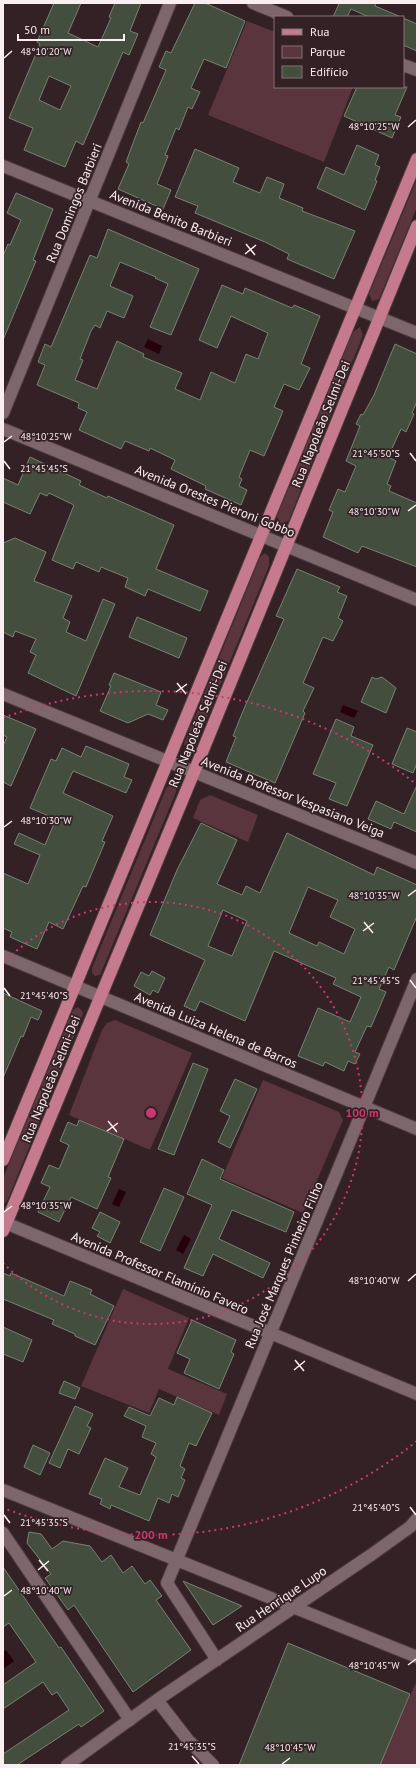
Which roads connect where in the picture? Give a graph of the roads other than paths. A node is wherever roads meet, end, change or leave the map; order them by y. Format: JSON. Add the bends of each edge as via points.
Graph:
{"nodes":[{"id":1,"x":170,"y":3,"type":"edge"},
{"id":2,"x":253,"y":3,"type":"edge"},
{"id":3,"x":285,"y":16,"type":"edge"},
{"id":4,"x":404,"y":65,"type":"edge"},
{"id":5,"x":417,"y":70,"type":"edge"},
{"id":6,"x":417,"y":159,"type":"edge"},
{"id":7,"x":3,"y":166,"type":"edge"},
{"id":8,"x":89,"y":201,"type":"junction"},
{"id":9,"x":417,"y":226,"type":"edge"},
{"id":10,"x":356,"y":307,"type":"junction"},
{"id":11,"x":380,"y":317,"type":"junction"},
{"id":12,"x":417,"y":333,"type":"edge"},
{"id":13,"x":3,"y":413,"type":"edge"},
{"id":14,"x":3,"y":429,"type":"edge"},
{"id":15,"x":262,"y":536,"type":"junction"},
{"id":16,"x":286,"y":545,"type":"junction"},
{"id":17,"x":417,"y":600,"type":"edge"},
{"id":18,"x":3,"y":694,"type":"edge"},
{"id":19,"x":168,"y":762,"type":"junction"},
{"id":20,"x":194,"y":772,"type":"junction"},
{"id":21,"x":417,"y":863,"type":"edge"},
{"id":22,"x":3,"y":956,"type":"edge"},
{"id":23,"x":417,"y":979,"type":"edge"},
{"id":24,"x":76,"y":985,"type":"junction"},
{"id":25,"x":100,"y":996,"type":"junction"},
{"id":26,"x":365,"y":1108,"type":"junction"},
{"id":27,"x":417,"y":1129,"type":"edge"},
{"id":28,"x":3,"y":1160,"type":"edge"},
{"id":29,"x":4,"y":1225,"type":"edge"},
{"id":30,"x":270,"y":1334,"type":"junction"},
{"id":31,"x":417,"y":1394,"type":"edge"},
{"id":32,"x":3,"y":1490,"type":"edge"},
{"id":33,"x":417,"y":1519,"type":"edge"},
{"id":34,"x":3,"y":1532,"type":"edge"},
{"id":35,"x":176,"y":1561,"type":"junction"},
{"id":36,"x":292,"y":1608,"type":"junction"},
{"id":37,"x":417,"y":1657,"type":"edge"},
{"id":38,"x":217,"y":1660,"type":"junction"},
{"id":39,"x":157,"y":1700,"type":"junction"},
{"id":40,"x":130,"y":1720,"type":"junction"},
{"id":41,"x":67,"y":1765,"type":"edge"},
{"id":42,"x":213,"y":1765,"type":"edge"}],
"edges":[{"from":1,"to":8,"type":"street","name":"Rua Domingos Barbieri"},
{"from":2,"to":3,"type":"street"},
{"from":4,"to":5,"type":"street"},
{"from":6,"to":10,"type":"main road","name":"Rua Napoleão Selmi-Dei"},
{"from":7,"to":8,"type":"street","name":"Avenida Benito Barbieri"},
{"from":8,"to":10,"type":"street","name":"Avenida Benito Barbieri"},
{"from":8,"to":13,"type":"street","name":"Rua Domingos Barbieri"},
{"from":9,"to":11,"type":"main road","name":"Rua Napoleão Selmi-Dei"},
{"from":10,"to":11,"type":"street","name":"Avenida Benito Barbieri"},
{"from":10,"to":15,"type":"main road","name":"Rua Napoleão Selmi-Dei"},
{"from":11,"to":12,"type":"street","name":"Avenida Benito Barbieri"},
{"from":11,"to":16,"type":"main road","name":"Rua Napoleão Selmi-Dei"},
{"from":14,"to":15,"type":"street","name":"Avenida Orestes Pieroni Gobbo"},
{"from":15,"to":16,"type":"street","name":"Avenida Orestes Pieroni Gobbo"},
{"from":15,"to":19,"type":"main road","name":"Rua Napoleão Selmi-Dei"},
{"from":16,"to":17,"type":"street","name":"Avenida Orestes Pieroni Gobbo"},
{"from":16,"to":20,"type":"main road","name":"Rua Napoleão Selmi-Dei"},
{"from":18,"to":19,"type":"street","name":"Avenida Professor Vespasiano Veiga"},
{"from":19,"to":20,"type":"street","name":"Avenida Professor Vespasiano Veiga"},
{"from":19,"to":24,"type":"main road","name":"Rua Napoleão Selmi-Dei"},
{"from":20,"to":21,"type":"street","name":"Avenida Professor Vespasiano Veiga"},
{"from":20,"to":25,"type":"main road","name":"Rua Napoleão Selmi-Dei"},
{"from":22,"to":24,"type":"street","name":"Avenida Luiza Helena de Barros"},
{"from":23,"to":26,"type":"street","name":"Rua José Marques Pinheiro Filho"},
{"from":24,"to":25,"type":"street","name":"Avenida Luiza Helena de Barros"},
{"from":24,"to":28,"type":"main road","name":"Rua Napoleão Selmi-Dei"},
{"from":25,"to":26,"type":"street","name":"Avenida Luiza Helena de Barros"},
{"from":25,"to":29,"type":"main road","name":"Rua Napoleão Selmi-Dei"},
{"from":26,"to":27,"type":"street","name":"Avenida Luiza Helena de Barros"},
{"from":26,"to":30,"type":"street","name":"Rua José Marques Pinheiro Filho"},
{"from":29,"to":30,"type":"street","name":"Avenida Professor Flamínio Favero"},
{"from":30,"to":31,"type":"street","name":"Avenida Professor Flamínio Favero"},
{"from":30,"to":35,"type":"street","name":"Rua José Marques Pinheiro Filho"},
{"from":32,"to":35,"type":"street"},
{"from":33,"to":36,"type":"street","name":"Rua Henrique Lupo","via":[[378,1550]]},
{"from":34,"to":40,"type":"street"},
{"from":35,"to":36,"type":"street"},
{"from":35,"to":38,"type":"street","name":"Rua José Marques Pinheiro Filho","via":[[167,1583]]},
{"from":36,"to":37,"type":"street"},
{"from":36,"to":38,"type":"street","name":"Rua Henrique Lupo"},
{"from":38,"to":39,"type":"street","name":"Rua Henrique Lupo"},
{"from":39,"to":40,"type":"street","name":"Rua Henrique Lupo"},
{"from":39,"to":42,"type":"street","via":[[188,1740]]},
{"from":40,"to":41,"type":"street","name":"Rua Henrique Lupo"}]}
